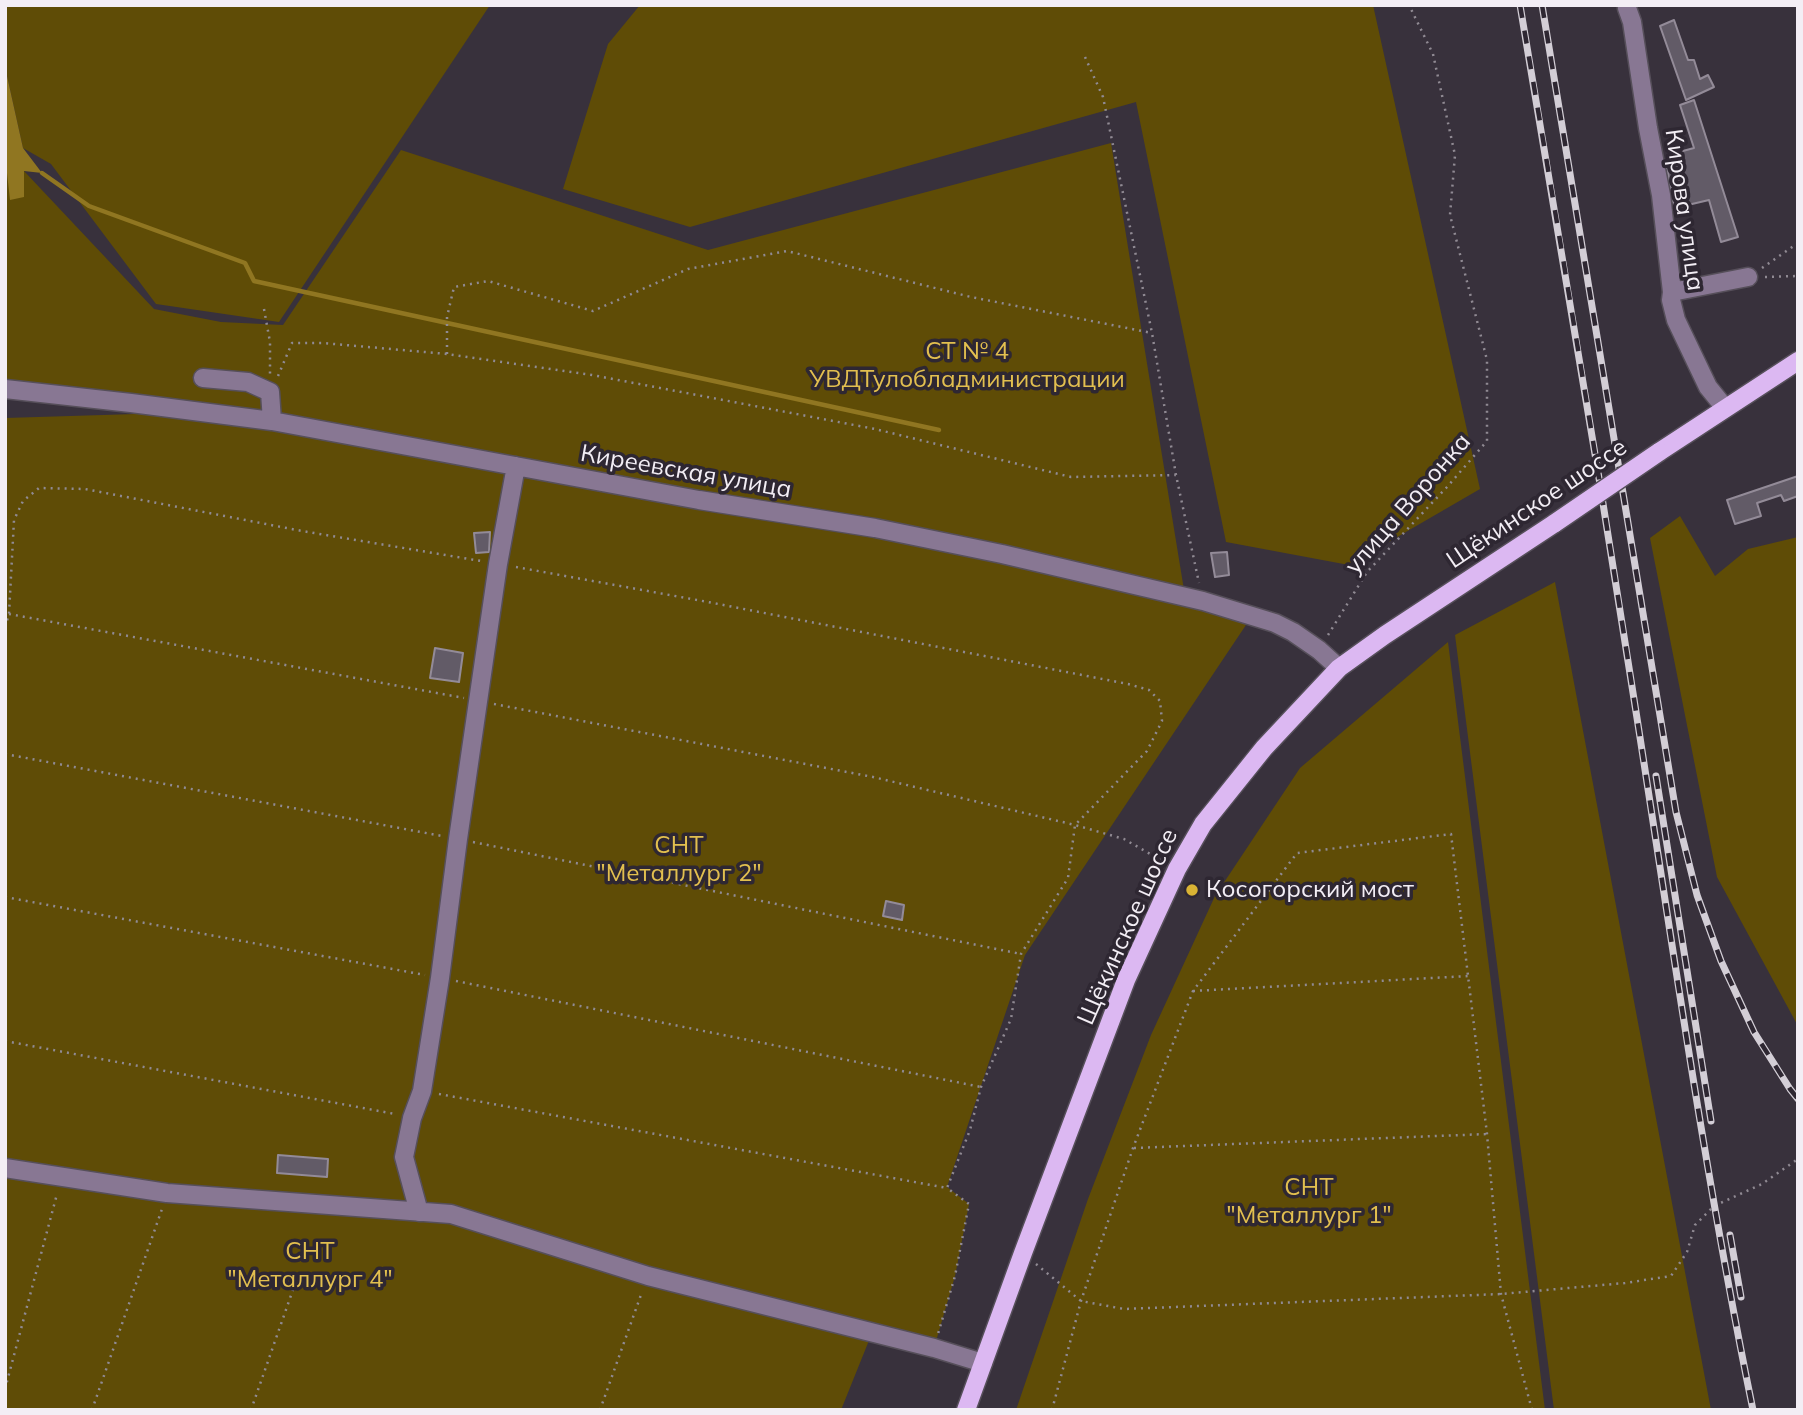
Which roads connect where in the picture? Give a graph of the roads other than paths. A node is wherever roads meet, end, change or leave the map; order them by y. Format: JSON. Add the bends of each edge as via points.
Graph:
{"nodes":[{"id":1,"x":1627,"y":8,"type":"dead end"},
{"id":2,"x":1748,"y":278,"type":"road end"},
{"id":3,"x":1672,"y":292,"type":"junction"},
{"id":4,"x":1798,"y":361,"type":"edge"},
{"id":5,"x":203,"y":377,"type":"dead end"},
{"id":6,"x":5,"y":389,"type":"edge"},
{"id":7,"x":1725,"y":408,"type":"junction"},
{"id":8,"x":272,"y":421,"type":"junction"},
{"id":9,"x":516,"y":466,"type":"junction"},
{"id":10,"x":1339,"y":668,"type":"junction"},
{"id":11,"x":5,"y":1168,"type":"edge"},
{"id":12,"x":419,"y":1212,"type":"junction"},
{"id":13,"x":982,"y":1363,"type":"junction"},
{"id":14,"x":967,"y":1410,"type":"edge"}],
"edges":[{"from":1,"to":3,"type":"street","name":"Кирова улица","via":[[1661,195]]},
{"from":2,"to":3,"type":"street"},
{"from":3,"to":7,"type":"street","name":"Кирова улица","via":[[1676,320],[1708,387]]},
{"from":4,"to":7,"type":"main road","name":"Щёкинское шоссе"},
{"from":5,"to":8,"type":"street","via":[[248,382],[270,392]]},
{"from":6,"to":8,"type":"street","name":"Киреевская улица"},
{"from":7,"to":10,"type":"main road","name":"Щёкинское шоссе","bridge":true},
{"from":8,"to":9,"type":"street","name":"Киреевская улица"},
{"from":9,"to":10,"type":"street","name":"Киреевская улица","via":[[875,528],[1203,600],[1275,623]]},
{"from":9,"to":12,"type":"street","via":[[422,1091],[404,1157]]},
{"from":10,"to":13,"type":"main road","name":"Щёкинское шоссе","via":[[1243,772],[1203,824],[1177,869],[1126,980]]},
{"from":11,"to":12,"type":"street","via":[[167,1193]]},
{"from":12,"to":13,"type":"street","via":[[451,1214],[648,1276]]},
{"from":13,"to":14,"type":"main road","name":"Щёкинское шоссе"}]}
